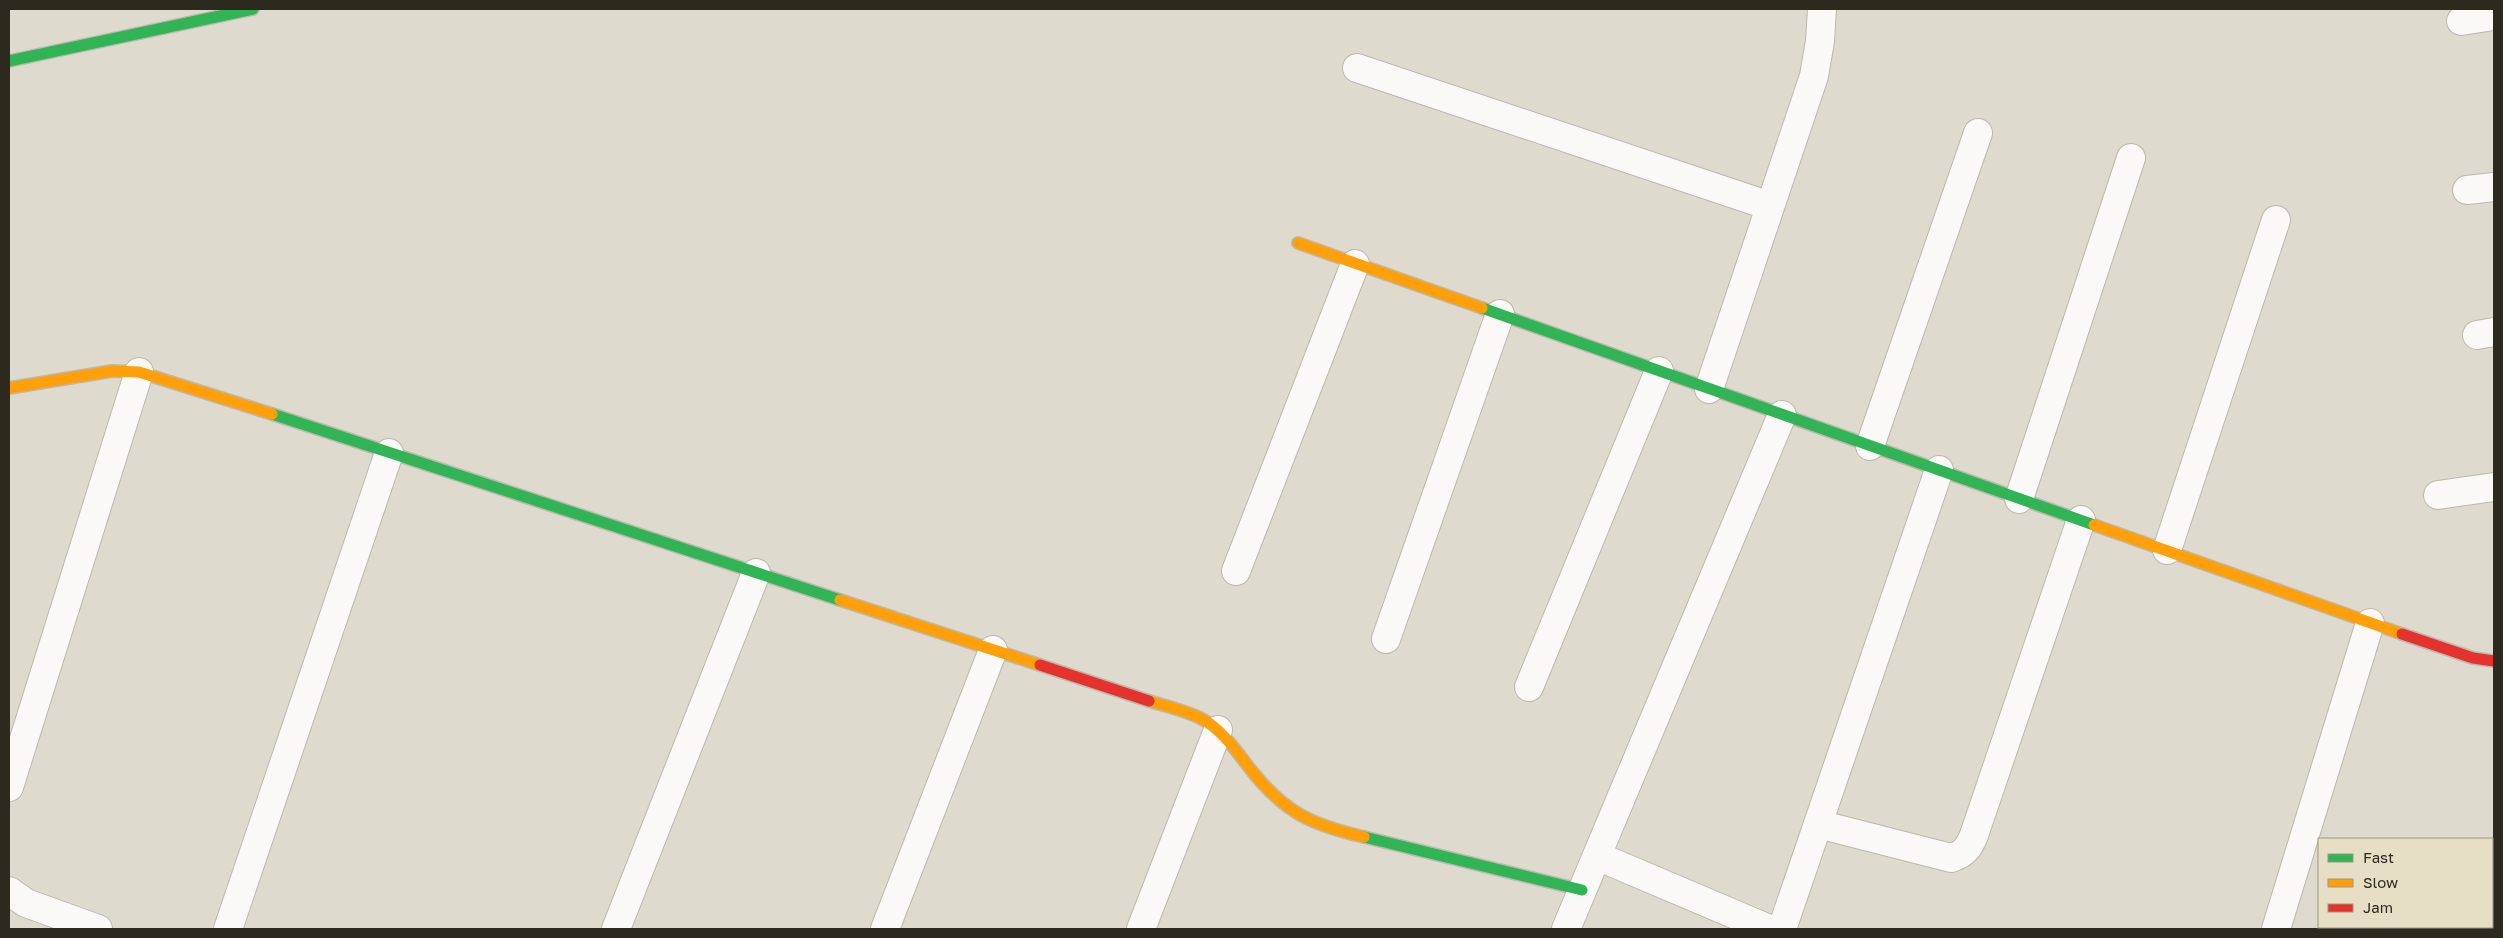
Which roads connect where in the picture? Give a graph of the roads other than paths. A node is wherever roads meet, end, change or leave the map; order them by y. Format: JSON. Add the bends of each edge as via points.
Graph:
{"nodes":[{"id":1,"x":253,"y":9,"type":"edge"},
{"id":2,"x":1822,"y":9,"type":"edge"},
{"id":3,"x":2494,"y":16,"type":"edge"},
{"id":4,"x":2462,"y":21,"type":"dead end"},
{"id":5,"x":9,"y":62,"type":"edge"},
{"id":6,"x":1357,"y":68,"type":"dead end"},
{"id":7,"x":1978,"y":133,"type":"dead end"},
{"id":8,"x":2131,"y":158,"type":"dead end"},
{"id":9,"x":2494,"y":187,"type":"edge"},
{"id":10,"x":2467,"y":190,"type":"dead end"},
{"id":11,"x":1770,"y":206,"type":"junction"},
{"id":12,"x":2276,"y":220,"type":"dead end"},
{"id":13,"x":1298,"y":243,"type":"dead end"},
{"id":14,"x":1355,"y":264,"type":"junction"},
{"id":15,"x":1500,"y":314,"type":"junction"},
{"id":16,"x":1659,"y":371,"type":"junction"},
{"id":17,"x":139,"y":372,"type":"junction"},
{"id":18,"x":9,"y":388,"type":"edge"},
{"id":19,"x":1709,"y":389,"type":"junction"},
{"id":20,"x":1782,"y":414,"type":"junction"},
{"id":21,"x":1870,"y":446,"type":"junction"},
{"id":22,"x":389,"y":452,"type":"junction"},
{"id":23,"x":1939,"y":470,"type":"junction"},
{"id":24,"x":2494,"y":487,"type":"edge"},
{"id":25,"x":2438,"y":495,"type":"dead end"},
{"id":26,"x":2019,"y":498,"type":"junction"},
{"id":27,"x":2081,"y":520,"type":"junction"},
{"id":28,"x":2167,"y":550,"type":"junction"},
{"id":29,"x":1236,"y":570,"type":"dead end"},
{"id":30,"x":756,"y":573,"type":"junction"},
{"id":31,"x":2370,"y":623,"type":"junction"},
{"id":32,"x":1386,"y":639,"type":"dead end"},
{"id":33,"x":993,"y":650,"type":"junction"},
{"id":34,"x":2494,"y":661,"type":"edge"},
{"id":35,"x":1529,"y":687,"type":"dead end"},
{"id":36,"x":1218,"y":730,"type":"junction"},
{"id":37,"x":9,"y":787,"type":"edge"},
{"id":38,"x":1818,"y":824,"type":"junction"},
{"id":39,"x":1597,"y":856,"type":"junction"},
{"id":40,"x":1582,"y":890,"type":"junction"},
{"id":41,"x":9,"y":891,"type":"edge"},
{"id":42,"x":98,"y":929,"type":"edge"},
{"id":43,"x":228,"y":929,"type":"edge"},
{"id":44,"x":616,"y":929,"type":"edge"},
{"id":45,"x":886,"y":929,"type":"edge"},
{"id":46,"x":1141,"y":929,"type":"edge"},
{"id":47,"x":1566,"y":929,"type":"edge"},
{"id":48,"x":1769,"y":929,"type":"edge"},
{"id":49,"x":1782,"y":929,"type":"edge"},
{"id":50,"x":2276,"y":929,"type":"edge"}],
"edges":[{"from":1,"to":5,"type":"street"},
{"from":2,"to":11,"type":"street","via":[[1814,76]]},
{"from":3,"to":4,"type":"street"},
{"from":6,"to":11,"type":"street"},
{"from":7,"to":21,"type":"street"},
{"from":8,"to":26,"type":"street"},
{"from":9,"to":10,"type":"street"},
{"from":11,"to":19,"type":"street"},
{"from":12,"to":28,"type":"street"},
{"from":13,"to":14,"type":"street"},
{"from":14,"to":15,"type":"street"},
{"from":14,"to":29,"type":"street"},
{"from":15,"to":16,"type":"street"},
{"from":15,"to":32,"type":"street"},
{"from":16,"to":19,"type":"street"},
{"from":16,"to":35,"type":"street"},
{"from":17,"to":18,"type":"street","via":[[112,371]]},
{"from":17,"to":22,"type":"street"},
{"from":17,"to":37,"type":"street"},
{"from":19,"to":20,"type":"street"},
{"from":20,"to":21,"type":"street"},
{"from":20,"to":39,"type":"street"},
{"from":21,"to":23,"type":"street"},
{"from":22,"to":30,"type":"street"},
{"from":22,"to":43,"type":"street"},
{"from":23,"to":26,"type":"street"},
{"from":23,"to":38,"type":"street"},
{"from":24,"to":25,"type":"street"},
{"from":26,"to":27,"type":"street"},
{"from":27,"to":28,"type":"street"},
{"from":27,"to":38,"type":"street","via":[[1974,835],[1962,855],[1951,858]]},
{"from":28,"to":31,"type":"street"},
{"from":30,"to":33,"type":"street"},
{"from":30,"to":44,"type":"street"},
{"from":31,"to":34,"type":"street","via":[[2473,658]]},
{"from":31,"to":50,"type":"street"},
{"from":33,"to":36,"type":"street","via":[[1201,718]]},
{"from":33,"to":45,"type":"street"},
{"from":36,"to":40,"type":"street","via":[[1268,790],[1296,814],[1325,828]]},
{"from":36,"to":46,"type":"street"},
{"from":38,"to":49,"type":"street"},
{"from":39,"to":40,"type":"street"},
{"from":39,"to":48,"type":"street"},
{"from":40,"to":47,"type":"street"},
{"from":41,"to":42,"type":"street","via":[[26,903]]}]}
